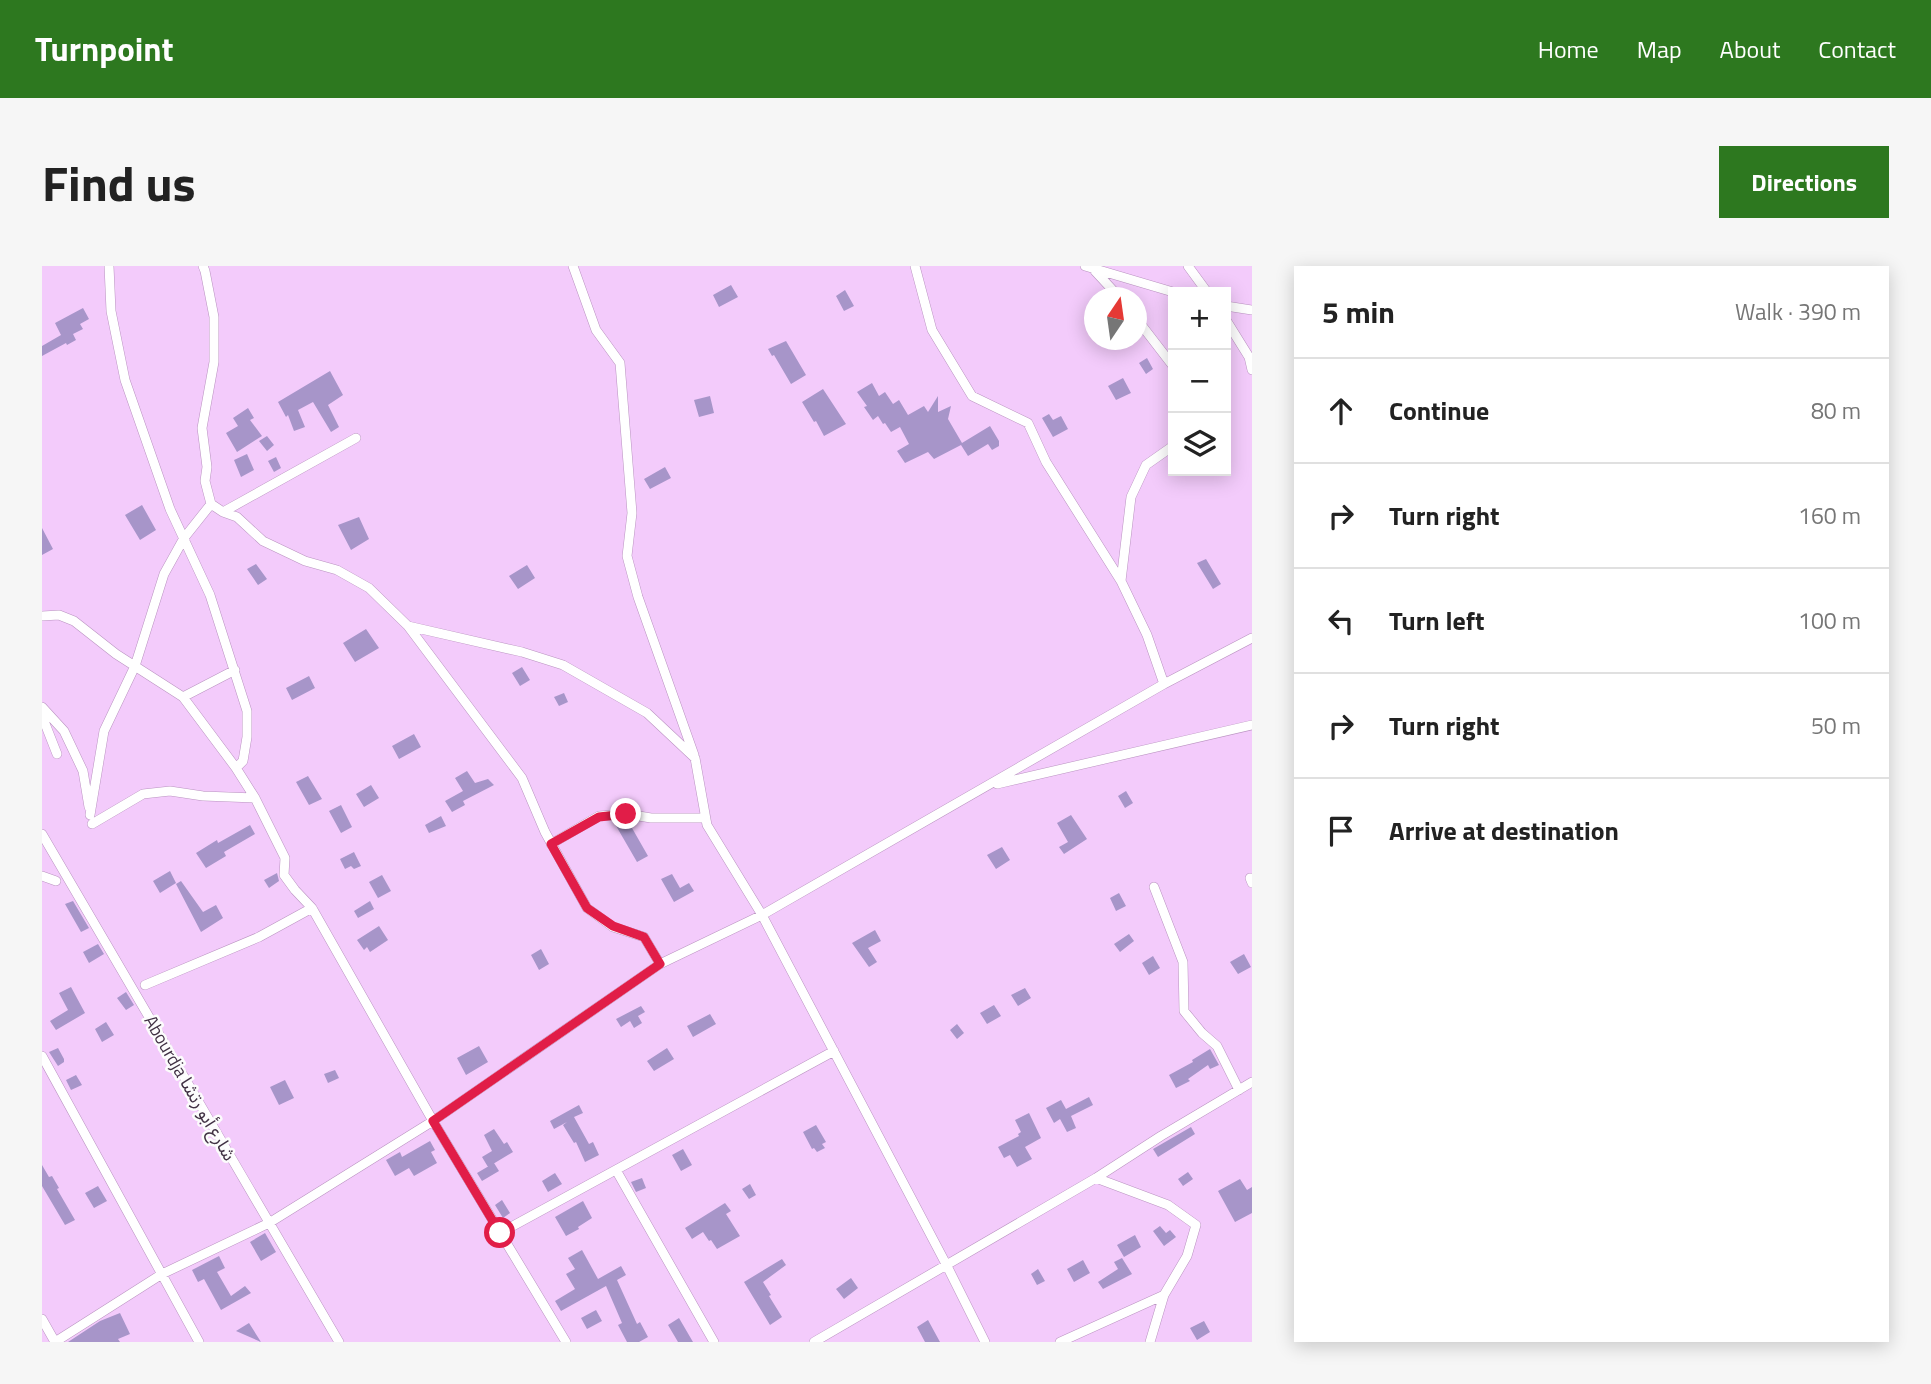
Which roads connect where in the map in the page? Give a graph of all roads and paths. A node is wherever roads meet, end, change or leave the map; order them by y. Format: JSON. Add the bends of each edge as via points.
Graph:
{"nodes":[{"id":1,"x":109,"y":266,"type":"edge"},
{"id":2,"x":203,"y":266,"type":"edge"},
{"id":3,"x":573,"y":266,"type":"edge"},
{"id":4,"x":915,"y":266,"type":"edge"},
{"id":5,"x":1188,"y":266,"type":"edge"},
{"id":6,"x":1089,"y":267,"type":"edge"},
{"id":7,"x":1109,"y":287,"type":"edge"},
{"id":8,"x":1203,"y":287,"type":"edge"},
{"id":9,"x":1168,"y":291,"type":"edge"},
{"id":10,"x":1231,"y":307,"type":"edge"},
{"id":11,"x":1252,"y":310,"type":"edge"},
{"id":12,"x":1231,"y":328,"type":"edge"},
{"id":13,"x":1147,"y":332,"type":"edge"},
{"id":14,"x":1168,"y":360,"type":"edge"},
{"id":15,"x":1252,"y":370,"type":"edge"},
{"id":16,"x":356,"y":438,"type":"dead end"},
{"id":17,"x":1168,"y":450,"type":"edge"},
{"id":18,"x":211,"y":503,"type":"junction"},
{"id":19,"x":223,"y":512,"type":"junction"},
{"id":20,"x":184,"y":538,"type":"junction"},
{"id":21,"x":1121,"y":581,"type":"junction"},
{"id":22,"x":42,"y":616,"type":"edge"},
{"id":23,"x":408,"y":626,"type":"junction"},
{"id":24,"x":1252,"y":638,"type":"edge"},
{"id":25,"x":135,"y":666,"type":"junction"},
{"id":26,"x":235,"y":670,"type":"junction"},
{"id":27,"x":1164,"y":684,"type":"junction"},
{"id":28,"x":183,"y":697,"type":"junction"},
{"id":29,"x":42,"y":706,"type":"edge"},
{"id":30,"x":42,"y":716,"type":"edge"},
{"id":31,"x":1252,"y":725,"type":"edge"},
{"id":32,"x":57,"y":754,"type":"dead end"},
{"id":33,"x":695,"y":758,"type":"junction"},
{"id":34,"x":236,"y":768,"type":"junction"},
{"id":35,"x":985,"y":787,"type":"junction"},
{"id":36,"x":255,"y":798,"type":"junction"},
{"id":37,"x":705,"y":818,"type":"junction"},
{"id":38,"x":92,"y":824,"type":"dead end"},
{"id":39,"x":42,"y":834,"type":"edge"},
{"id":40,"x":551,"y":844,"type":"junction"},
{"id":41,"x":42,"y":876,"type":"edge"},
{"id":42,"x":56,"y":881,"type":"dead end"},
{"id":43,"x":1154,"y":887,"type":"dead end"},
{"id":44,"x":312,"y":908,"type":"junction"},
{"id":45,"x":762,"y":915,"type":"junction"},
{"id":46,"x":660,"y":964,"type":"junction"},
{"id":47,"x":145,"y":985,"type":"dead end"},
{"id":48,"x":834,"y":1051,"type":"junction"},
{"id":49,"x":42,"y":1056,"type":"edge"},
{"id":50,"x":1252,"y":1083,"type":"edge"},
{"id":51,"x":1239,"y":1090,"type":"junction"},
{"id":52,"x":433,"y":1121,"type":"junction"},
{"id":53,"x":616,"y":1170,"type":"junction"},
{"id":54,"x":1096,"y":1178,"type":"junction"},
{"id":55,"x":269,"y":1223,"type":"junction"},
{"id":56,"x":500,"y":1233,"type":"junction"},
{"id":57,"x":946,"y":1264,"type":"junction"},
{"id":58,"x":162,"y":1274,"type":"junction"},
{"id":59,"x":1164,"y":1295,"type":"junction"},
{"id":60,"x":42,"y":1319,"type":"edge"},
{"id":61,"x":55,"y":1342,"type":"edge"},
{"id":62,"x":199,"y":1342,"type":"edge"},
{"id":63,"x":339,"y":1342,"type":"edge"},
{"id":64,"x":566,"y":1342,"type":"edge"},
{"id":65,"x":714,"y":1342,"type":"edge"},
{"id":66,"x":814,"y":1342,"type":"edge"},
{"id":67,"x":985,"y":1342,"type":"edge"},
{"id":68,"x":1060,"y":1342,"type":"edge"},
{"id":69,"x":1150,"y":1342,"type":"edge"}],
"edges":[{"from":1,"to":20,"type":"street","via":[[111,312],[125,380]]},
{"from":2,"to":18,"type":"street","via":[[214,317],[214,362],[202,428]]},
{"from":3,"to":33,"type":"street","via":[[596,330],[620,363],[632,513],[627,556]]},
{"from":4,"to":21,"type":"street","via":[[932,330],[972,396],[1028,423],[1046,462]]},
{"from":5,"to":8,"type":"street"},
{"from":6,"to":7,"type":"street"},
{"from":6,"to":9,"type":"street"},
{"from":10,"to":11,"type":"street"},
{"from":12,"to":15,"type":"street"},
{"from":13,"to":14,"type":"street"},
{"from":16,"to":19,"type":"street"},
{"from":17,"to":21,"type":"street","via":[[1146,465],[1131,497]]},
{"from":18,"to":19,"type":"street"},
{"from":18,"to":20,"type":"street"},
{"from":19,"to":23,"type":"street","via":[[237,517],[263,541],[369,588]]},
{"from":20,"to":25,"type":"street","via":[[164,574]]},
{"from":20,"to":26,"type":"street","via":[[210,595]]},
{"from":21,"to":27,"type":"street"},
{"from":22,"to":25,"type":"street","via":[[59,615],[74,621]]},
{"from":23,"to":33,"type":"street","via":[[563,664],[647,713]]},
{"from":23,"to":40,"type":"street","via":[[522,778]]},
{"from":24,"to":27,"type":"street"},
{"from":25,"to":28,"type":"street"},
{"from":25,"to":29,"type":"street","via":[[104,731],[90,815],[83,771],[65,731]]},
{"from":26,"to":28,"type":"street"},
{"from":26,"to":34,"type":"street","via":[[247,711],[243,761]]},
{"from":27,"to":35,"type":"street"},
{"from":28,"to":34,"type":"street"},
{"from":30,"to":32,"type":"street"},
{"from":31,"to":35,"type":"street"},
{"from":33,"to":37,"type":"street"},
{"from":34,"to":36,"type":"street"},
{"from":35,"to":45,"type":"street"},
{"from":36,"to":38,"type":"street","via":[[170,791],[143,794]]},
{"from":36,"to":44,"type":"street","via":[[285,858],[284,875]]},
{"from":37,"to":40,"type":"street","via":[[599,817]]},
{"from":37,"to":45,"type":"street"},
{"from":39,"to":55,"type":"street","name":"Abourdja شارع أبو رتشا"},
{"from":40,"to":46,"type":"street","via":[[587,908],[613,926],[644,937]]},
{"from":41,"to":42,"type":"street"},
{"from":43,"to":51,"type":"street","via":[[1184,962],[1184,1011],[1217,1046]]},
{"from":44,"to":47,"type":"street","via":[[259,937]]},
{"from":44,"to":52,"type":"street"},
{"from":45,"to":46,"type":"street"},
{"from":45,"to":48,"type":"street"},
{"from":46,"to":52,"type":"street"},
{"from":48,"to":53,"type":"street"},
{"from":48,"to":57,"type":"street"},
{"from":49,"to":58,"type":"street"},
{"from":50,"to":51,"type":"street"},
{"from":51,"to":54,"type":"street"},
{"from":52,"to":55,"type":"street"},
{"from":52,"to":56,"type":"street"},
{"from":53,"to":56,"type":"street"},
{"from":53,"to":65,"type":"street"},
{"from":54,"to":57,"type":"street"},
{"from":54,"to":59,"type":"street","via":[[1168,1205],[1196,1225],[1187,1256]]},
{"from":55,"to":58,"type":"street"},
{"from":55,"to":63,"type":"street","name":"Abourdja شارع أبو رتشا"},
{"from":56,"to":64,"type":"street"},
{"from":57,"to":66,"type":"street"},
{"from":57,"to":67,"type":"street"},
{"from":58,"to":61,"type":"street"},
{"from":58,"to":62,"type":"street"},
{"from":59,"to":68,"type":"street"},
{"from":59,"to":69,"type":"street"},
{"from":60,"to":61,"type":"street"}]}
